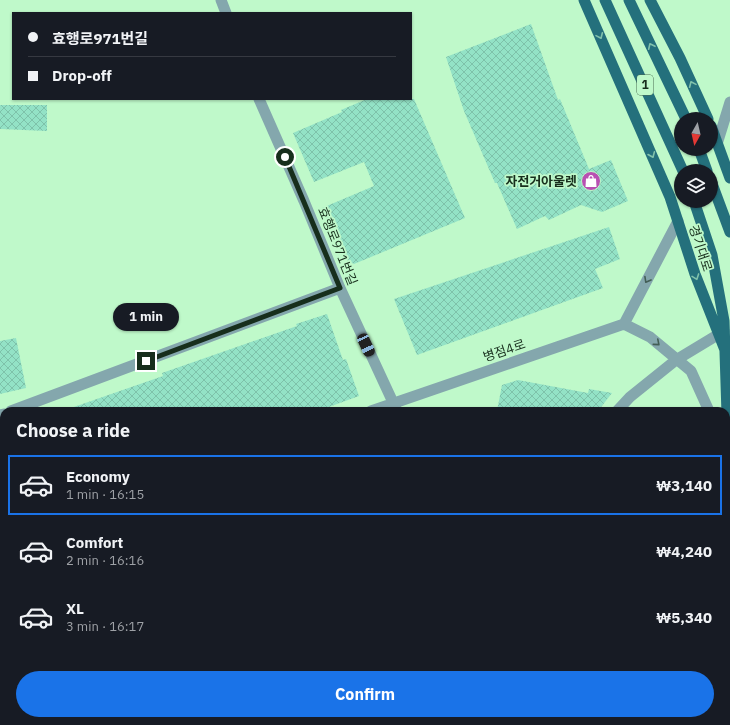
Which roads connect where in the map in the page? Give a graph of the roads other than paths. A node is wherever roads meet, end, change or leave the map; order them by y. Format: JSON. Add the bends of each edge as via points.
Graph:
{"nodes":[{"id":1,"x":221,"y":0,"type":"edge"},
{"id":2,"x":584,"y":0,"type":"edge"},
{"id":3,"x":605,"y":0,"type":"edge"},
{"id":4,"x":629,"y":0,"type":"edge"},
{"id":5,"x":650,"y":0,"type":"edge"},
{"id":6,"x":226,"y":12,"type":"edge"},
{"id":7,"x":259,"y":100,"type":"edge"},
{"id":8,"x":730,"y":102,"type":"edge"},
{"id":9,"x":683,"y":112,"type":"edge"},
{"id":10,"x":705,"y":112,"type":"edge"},
{"id":11,"x":718,"y":141,"type":"joint"},
{"id":12,"x":680,"y":164,"type":"edge"},
{"id":13,"x":730,"y":178,"type":"edge"},
{"id":14,"x":718,"y":200,"type":"edge"},
{"id":15,"x":696,"y":208,"type":"edge"},
{"id":16,"x":678,"y":221,"type":"junction"},
{"id":17,"x":730,"y":232,"type":"edge"},
{"id":18,"x":340,"y":288,"type":"junction"},
{"id":19,"x":624,"y":324,"type":"junction"},
{"id":20,"x":721,"y":333,"type":"junction"},
{"id":21,"x":676,"y":360,"type":"junction"},
{"id":22,"x":22,"y":407,"type":"edge"},
{"id":23,"x":395,"y":407,"type":"edge"},
{"id":24,"x":621,"y":407,"type":"edge"},
{"id":25,"x":707,"y":407,"type":"edge"},
{"id":26,"x":726,"y":407,"type":"edge"}],
"edges":[{"from":1,"to":6,"type":"street"},
{"from":2,"to":16,"type":"main road","name":"경기대로","one_way":true,"via":[[670,197]]},
{"from":3,"to":12,"type":"main road","number":"1"},
{"from":9,"to":4,"type":"main road","number":"1","one_way":true},
{"from":10,"to":5,"type":"main road","one_way":true},
{"from":7,"to":18,"type":"street","name":"효행로971번길"},
{"from":8,"to":11,"type":"street"},
{"from":11,"to":13,"type":"main road"},
{"from":14,"to":17,"type":"main road"},
{"from":15,"to":20,"type":"main road","name":"경기대로","via":[[712,256]]},
{"from":16,"to":19,"type":"street","one_way":true},
{"from":16,"to":20,"type":"main road","name":"경기대로","one_way":true,"via":[[695,274]]},
{"from":18,"to":22,"type":"street"},
{"from":18,"to":23,"type":"street","name":"효행로971번길"},
{"from":19,"to":21,"type":"street","one_way":true,"via":[[650,337]]},
{"from":19,"to":23,"type":"street","name":"병점4로"},
{"from":20,"to":21,"type":"street"},
{"from":20,"to":26,"type":"main road","name":"경기대로","via":[[725,350]]},
{"from":21,"to":24,"type":"street"},
{"from":21,"to":25,"type":"street","via":[[691,372]]}]}
